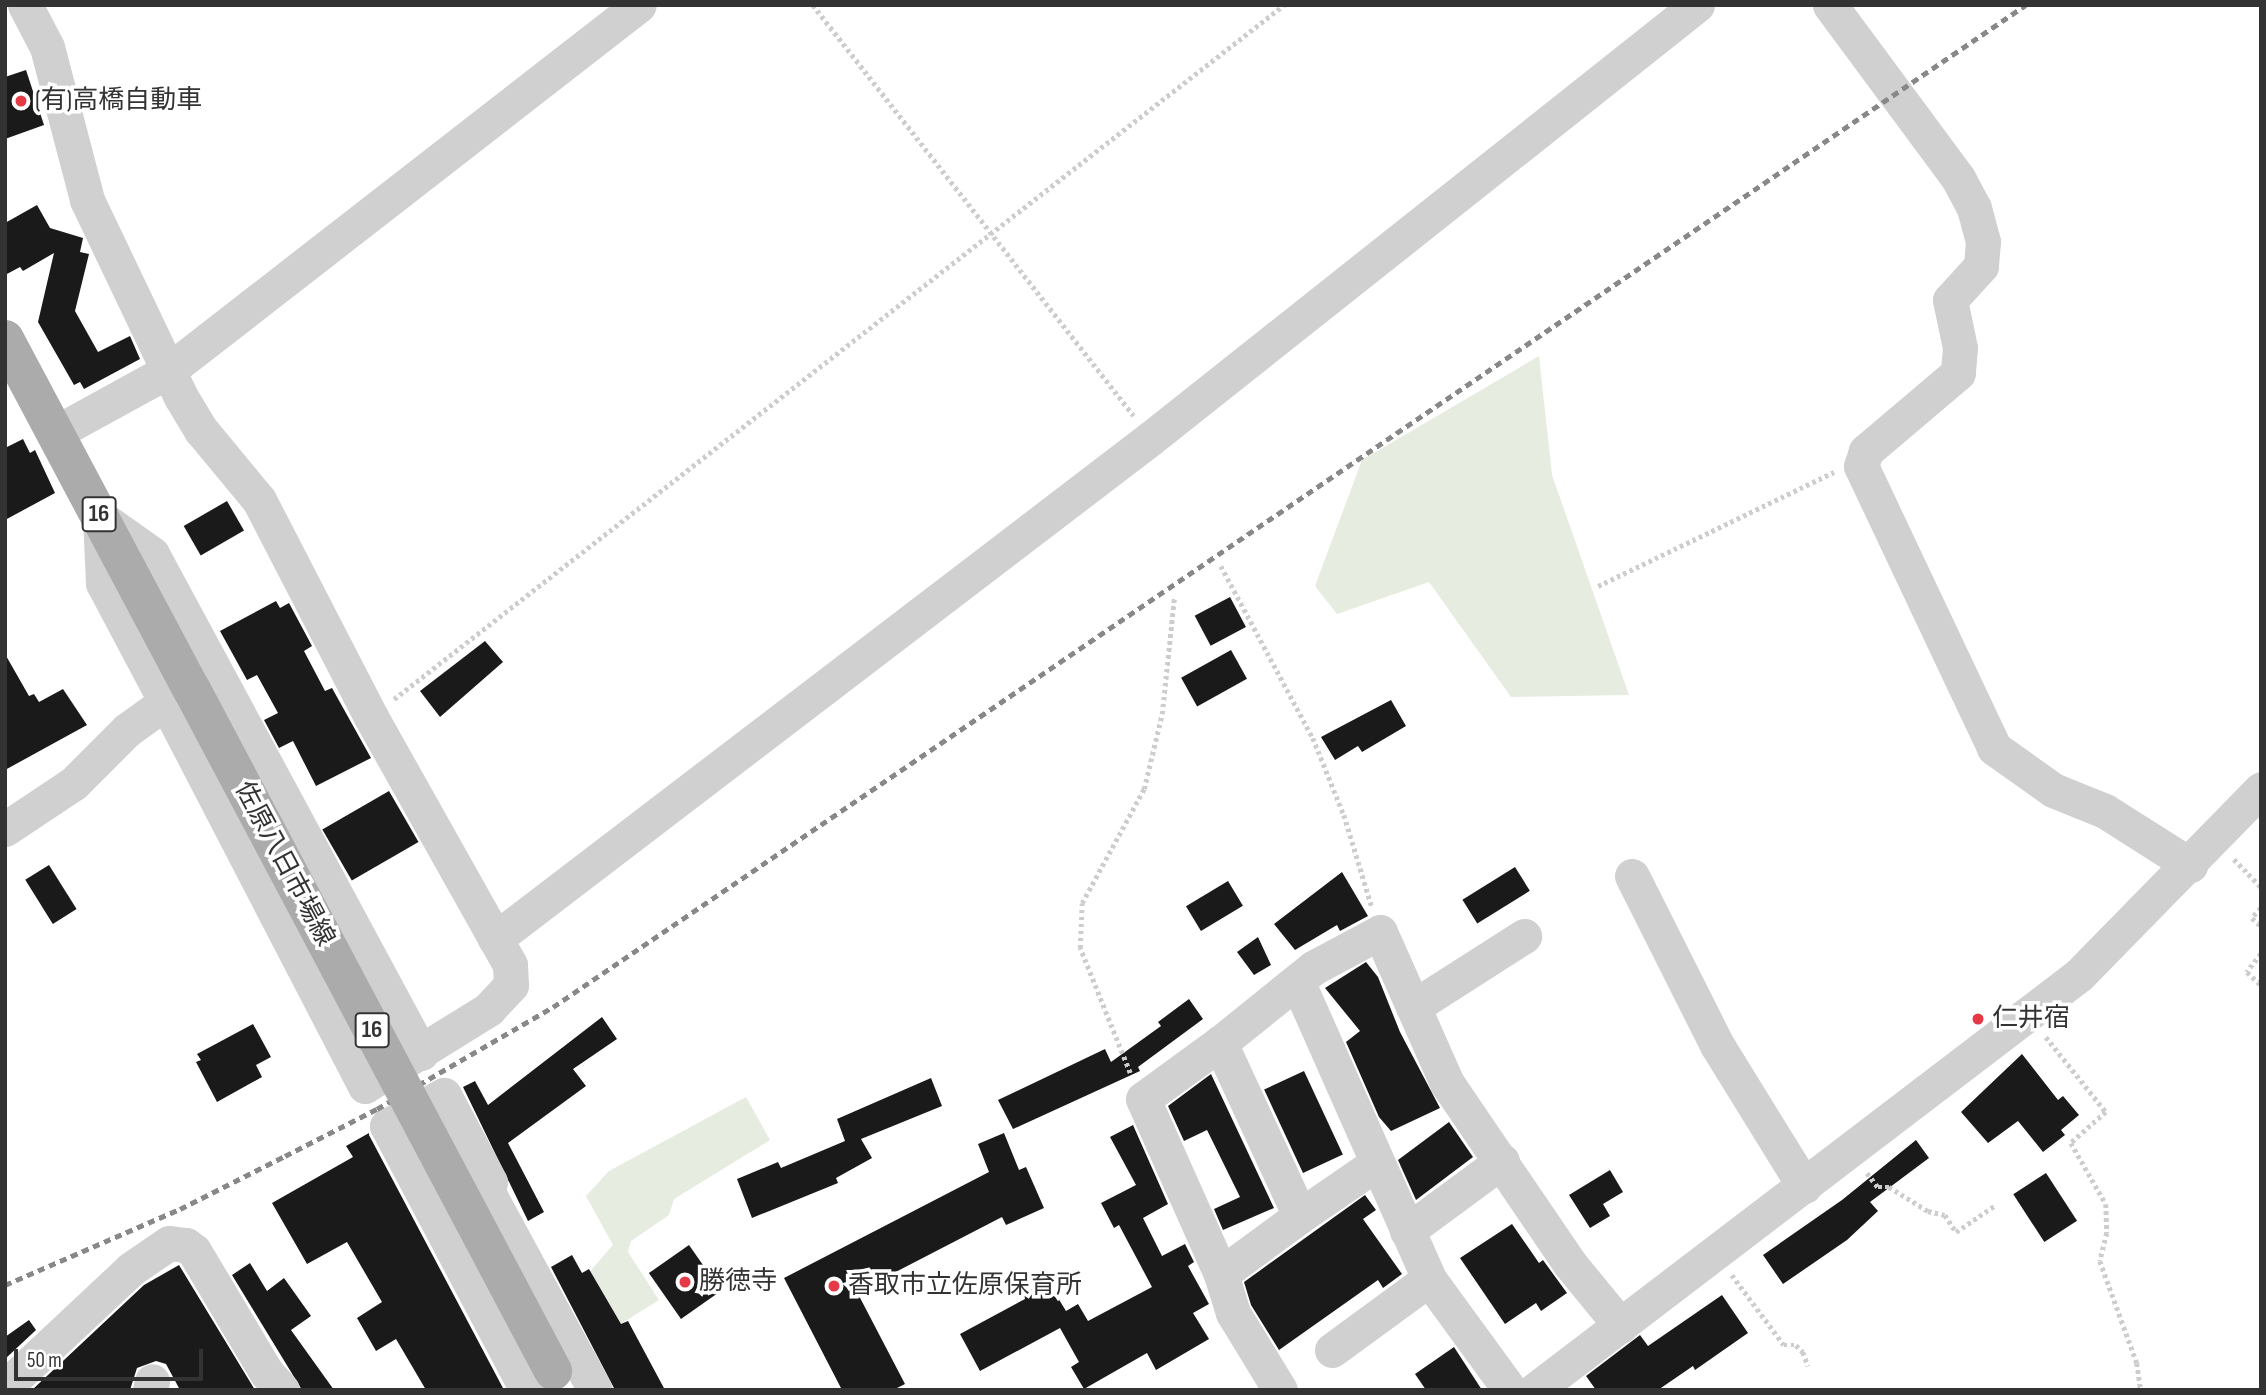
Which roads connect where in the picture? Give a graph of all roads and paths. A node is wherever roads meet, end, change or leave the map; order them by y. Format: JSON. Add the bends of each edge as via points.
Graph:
{"nodes":[{"id":1,"x":25,"y":5,"type":"edge"},
{"id":2,"x":639,"y":5,"type":"edge"},
{"id":3,"x":813,"y":5,"type":"edge"},
{"id":4,"x":1284,"y":5,"type":"edge"},
{"id":5,"x":1697,"y":5,"type":"edge"},
{"id":6,"x":1830,"y":5,"type":"edge"},
{"id":7,"x":991,"y":232,"type":"junction"},
{"id":8,"x":5,"y":338,"type":"edge"},
{"id":9,"x":169,"y":371,"type":"junction"},
{"id":10,"x":55,"y":433,"type":"junction"},
{"id":11,"x":1151,"y":438,"type":"junction"},
{"id":12,"x":1863,"y":458,"type":"junction"},
{"id":13,"x":100,"y":517,"type":"junction"},
{"id":14,"x":1221,"y":566,"type":"dead end"},
{"id":15,"x":1598,"y":586,"type":"dead end"},
{"id":16,"x":1174,"y":598,"type":"dead end"},
{"id":17,"x":179,"y":696,"type":"junction"},
{"id":18,"x":371,"y":717,"type":"junction"},
{"id":19,"x":2261,"y":789,"type":"edge"},
{"id":20,"x":5,"y":829,"type":"edge"},
{"id":21,"x":2213,"y":838,"type":"junction"},
{"id":22,"x":2190,"y":864,"type":"junction"},
{"id":23,"x":1632,"y":876,"type":"dead end"},
{"id":24,"x":2261,"y":887,"type":"edge"},
{"id":25,"x":2261,"y":908,"type":"edge"},
{"id":26,"x":2261,"y":926,"type":"edge"},
{"id":27,"x":1380,"y":932,"type":"junction"},
{"id":28,"x":1524,"y":936,"type":"dead end"},
{"id":29,"x":495,"y":939,"type":"junction"},
{"id":30,"x":2261,"y":954,"type":"edge"},
{"id":31,"x":1298,"y":984,"type":"junction"},
{"id":32,"x":2261,"y":985,"type":"edge"},
{"id":33,"x":1413,"y":1007,"type":"junction"},
{"id":34,"x":2028,"y":1015,"type":"junction"},
{"id":35,"x":1220,"y":1043,"type":"junction"},
{"id":36,"x":421,"y":1053,"type":"junction"},
{"id":37,"x":1143,"y":1099,"type":"junction"},
{"id":38,"x":1850,"y":1149,"type":"junction"},
{"id":39,"x":1502,"y":1161,"type":"junction"},
{"id":40,"x":1377,"y":1163,"type":"junction"},
{"id":41,"x":1804,"y":1186,"type":"junction"},
{"id":42,"x":1994,"y":1206,"type":"dead end"},
{"id":43,"x":1300,"y":1216,"type":"junction"},
{"id":44,"x":1407,"y":1231,"type":"junction"},
{"id":45,"x":1715,"y":1252,"type":"junction"},
{"id":46,"x":1221,"y":1274,"type":"junction"},
{"id":47,"x":1429,"y":1279,"type":"junction"},
{"id":48,"x":1621,"y":1326,"type":"junction"},
{"id":49,"x":1332,"y":1350,"type":"dead end"},
{"id":50,"x":1808,"y":1366,"type":"dead end"},
{"id":51,"x":548,"y":1383,"type":"edge"},
{"id":52,"x":5,"y":1387,"type":"edge"},
{"id":53,"x":282,"y":1390,"type":"edge"},
{"id":54,"x":595,"y":1390,"type":"edge"},
{"id":55,"x":1280,"y":1390,"type":"edge"},
{"id":56,"x":1510,"y":1390,"type":"edge"},
{"id":57,"x":1535,"y":1390,"type":"edge"},
{"id":58,"x":2141,"y":1390,"type":"edge"}],
"edges":[{"from":1,"to":9,"type":"street","via":[[47,47],[87,200]]},
{"from":2,"to":9,"type":"street"},
{"from":3,"to":7,"type":"path"},
{"from":4,"to":7,"type":"path"},
{"from":5,"to":11,"type":"street"},
{"from":6,"to":12,"type":"street","via":[[1958,178],[1974,208],[1983,242],[1981,266],[1950,300],[1960,348],[1958,373]]},
{"from":7,"to":11,"type":"path"},
{"from":7,"to":18,"type":"path"},
{"from":8,"to":10,"type":"main road","name":"佐原八日市場線","number":"16"},
{"from":9,"to":10,"type":"street"},
{"from":9,"to":18,"type":"street","via":[[201,430],[259,500]]},
{"from":10,"to":13,"type":"main road","name":"佐原八日市場線","number":"16"},
{"from":11,"to":29,"type":"street"},
{"from":12,"to":15,"type":"path"},
{"from":12,"to":22,"type":"street","via":[[1861,466],[1994,748],[2053,790],[2105,811]]},
{"from":13,"to":17,"type":"main road","name":"佐原八日市場線","number":"16"},
{"from":13,"to":36,"type":"street","via":[[152,554]]},
{"from":14,"to":27,"type":"path","via":[[1312,738],[1344,815]]},
{"from":16,"to":37,"type":"path","via":[[1161,714],[1144,789],[1082,903],[1080,948]]},
{"from":17,"to":20,"type":"street","via":[[133,725],[74,783]]},
{"from":17,"to":36,"type":"street","via":[[365,1086]]},
{"from":17,"to":51,"type":"main road","name":"佐原八日市場線","number":"16","bridge":true},
{"from":18,"to":29,"type":"street"},
{"from":19,"to":21,"type":"street"},
{"from":21,"to":22,"type":"street"},
{"from":21,"to":24,"type":"path"},
{"from":22,"to":34,"type":"street","via":[[2079,975]]},
{"from":23,"to":41,"type":"street","via":[[1717,1045]]},
{"from":25,"to":26,"type":"path","via":[[2252,918]]},
{"from":27,"to":31,"type":"street","via":[[1313,968]]},
{"from":27,"to":33,"type":"street"},
{"from":28,"to":33,"type":"street"},
{"from":29,"to":36,"type":"street","via":[[510,965],[511,985],[489,1009]]},
{"from":30,"to":32,"type":"path","via":[[2246,972]]},
{"from":31,"to":35,"type":"street"},
{"from":31,"to":40,"type":"street"},
{"from":33,"to":39,"type":"street","via":[[1447,1083]]},
{"from":34,"to":38,"type":"street"},
{"from":34,"to":58,"type":"path","via":[[2106,1112],[2071,1143],[2106,1204],[2107,1233],[2100,1261],[2137,1363]]},
{"from":35,"to":37,"type":"street"},
{"from":35,"to":43,"type":"street"},
{"from":37,"to":46,"type":"street"},
{"from":38,"to":41,"type":"street"},
{"from":38,"to":42,"type":"path","via":[[1878,1187],[1945,1215],[1956,1232]]},
{"from":39,"to":44,"type":"street"},
{"from":39,"to":48,"type":"street","via":[[1570,1264]]},
{"from":40,"to":43,"type":"street"},
{"from":40,"to":44,"type":"street"},
{"from":41,"to":45,"type":"street"},
{"from":43,"to":46,"type":"street"},
{"from":44,"to":47,"type":"street"},
{"from":45,"to":48,"type":"street"},
{"from":45,"to":50,"type":"path","via":[[1784,1345],[1796,1345]]},
{"from":46,"to":55,"type":"street","via":[[1233,1312]]},
{"from":47,"to":49,"type":"street"},
{"from":47,"to":56,"type":"street"},
{"from":48,"to":57,"type":"street"},
{"from":51,"to":54,"type":"street","via":[[387,1126],[444,1095],[490,1182],[484,1185]]},
{"from":52,"to":53,"type":"street","via":[[131,1269],[169,1243],[194,1251],[266,1372]]}]}
